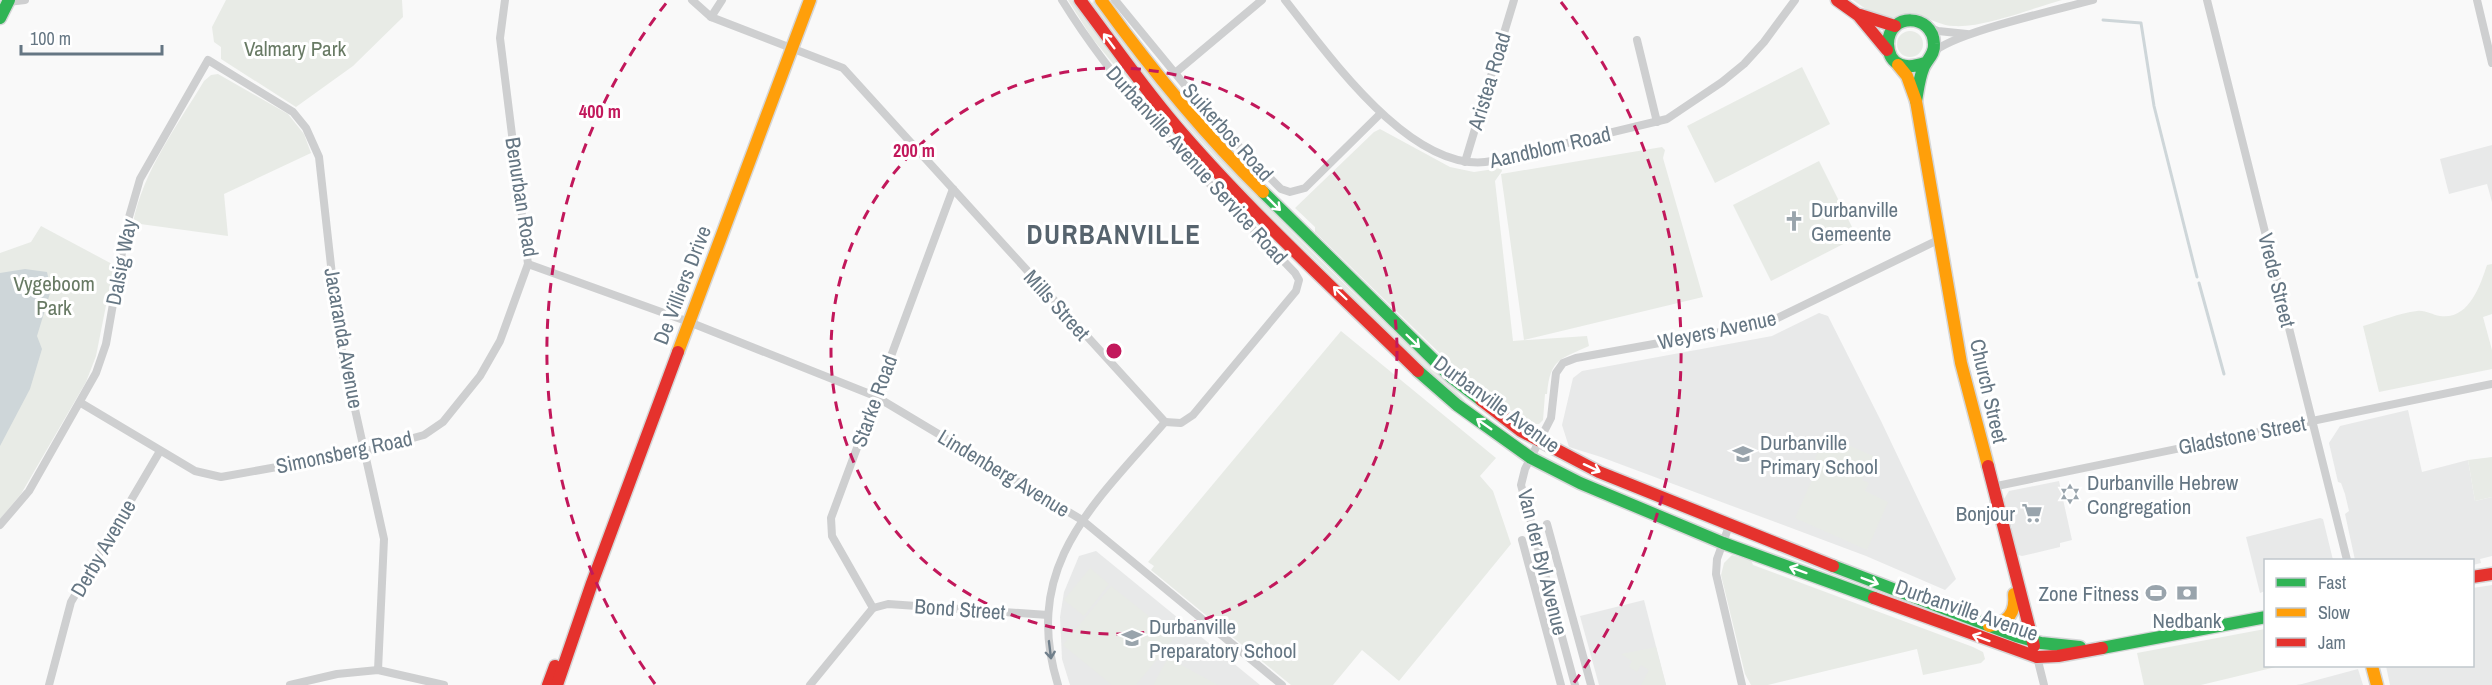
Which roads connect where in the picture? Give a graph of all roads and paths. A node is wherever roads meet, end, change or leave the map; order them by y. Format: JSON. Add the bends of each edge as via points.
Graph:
{"nodes":[{"id":1,"x":25,"y":0,"type":"edge"},
{"id":2,"x":505,"y":0,"type":"edge"},
{"id":3,"x":692,"y":0,"type":"edge"},
{"id":4,"x":722,"y":0,"type":"edge"},
{"id":5,"x":810,"y":0,"type":"edge"},
{"id":6,"x":1062,"y":0,"type":"edge"},
{"id":7,"x":1080,"y":0,"type":"edge"},
{"id":8,"x":1101,"y":0,"type":"edge"},
{"id":9,"x":1116,"y":0,"type":"edge"},
{"id":10,"x":1262,"y":0,"type":"edge"},
{"id":11,"x":1285,"y":0,"type":"edge"},
{"id":12,"x":1514,"y":0,"type":"edge"},
{"id":13,"x":1795,"y":0,"type":"edge"},
{"id":14,"x":1837,"y":0,"type":"edge"},
{"id":15,"x":2093,"y":0,"type":"edge"},
{"id":16,"x":2207,"y":0,"type":"edge"},
{"id":17,"x":2477,"y":0,"type":"edge"},
{"id":18,"x":8,"y":1,"type":"edge"},
{"id":19,"x":1858,"y":15,"type":"junction"},
{"id":20,"x":711,"y":16,"type":"junction"},
{"id":21,"x":0,"y":18,"type":"edge"},
{"id":22,"x":1895,"y":26,"type":"junction"},
{"id":23,"x":1927,"y":27,"type":"junction"},
{"id":24,"x":1970,"y":34,"type":"junction"},
{"id":25,"x":1637,"y":39,"type":"dead end"},
{"id":26,"x":792,"y":48,"type":"junction"},
{"id":27,"x":1887,"y":50,"type":"junction"},
{"id":28,"x":1929,"y":58,"type":"junction"},
{"id":29,"x":208,"y":60,"type":"joint"},
{"id":30,"x":2492,"y":63,"type":"edge"},
{"id":31,"x":1898,"y":65,"type":"junction"},
{"id":32,"x":1175,"y":73,"type":"junction"},
{"id":33,"x":1916,"y":101,"type":"junction"},
{"id":34,"x":1380,"y":114,"type":"junction"},
{"id":35,"x":1657,"y":122,"type":"junction"},
{"id":36,"x":1465,"y":162,"type":"junction"},
{"id":37,"x":953,"y":189,"type":"junction"},
{"id":38,"x":1940,"y":239,"type":"junction"},
{"id":39,"x":528,"y":264,"type":"junction"},
{"id":40,"x":689,"y":322,"type":"junction"},
{"id":41,"x":2492,"y":384,"type":"edge"},
{"id":42,"x":875,"y":396,"type":"junction"},
{"id":43,"x":81,"y":403,"type":"junction"},
{"id":44,"x":2313,"y":421,"type":"junction"},
{"id":45,"x":1165,"y":422,"type":"junction"},
{"id":46,"x":1540,"y":442,"type":"junction"},
{"id":47,"x":160,"y":451,"type":"junction"},
{"id":48,"x":366,"y":452,"type":"junction"},
{"id":49,"x":1531,"y":458,"type":"junction"},
{"id":50,"x":1992,"y":487,"type":"junction"},
{"id":51,"x":1082,"y":520,"type":"junction"},
{"id":52,"x":1547,"y":524,"type":"dead end"},
{"id":53,"x":0,"y":525,"type":"edge"},
{"id":54,"x":1729,"y":526,"type":"junction"},
{"id":55,"x":1522,"y":540,"type":"dead end"},
{"id":56,"x":1723,"y":543,"type":"junction"},
{"id":57,"x":2347,"y":559,"type":"edge"},
{"id":58,"x":2013,"y":567,"type":"junction"},
{"id":59,"x":2492,"y":574,"type":"edge"},
{"id":60,"x":2474,"y":577,"type":"edge"},
{"id":61,"x":592,"y":583,"type":"junction"},
{"id":62,"x":1566,"y":596,"type":"junction"},
{"id":63,"x":1552,"y":603,"type":"junction"},
{"id":64,"x":873,"y":608,"type":"junction"},
{"id":65,"x":1048,"y":615,"type":"junction"},
{"id":66,"x":2264,"y":617,"type":"edge"},
{"id":67,"x":1989,"y":626,"type":"junction"},
{"id":68,"x":2033,"y":641,"type":"junction"},
{"id":69,"x":2094,"y":648,"type":"junction"},
{"id":70,"x":2037,"y":657,"type":"junction"},
{"id":71,"x":2372,"y":667,"type":"edge"},
{"id":72,"x":378,"y":670,"type":"junction"},
{"id":73,"x":49,"y":685,"type":"edge"},
{"id":74,"x":290,"y":685,"type":"edge"},
{"id":75,"x":444,"y":685,"type":"edge"},
{"id":76,"x":548,"y":685,"type":"edge"},
{"id":77,"x":557,"y":685,"type":"edge"},
{"id":78,"x":810,"y":685,"type":"edge"},
{"id":79,"x":1058,"y":685,"type":"edge"},
{"id":80,"x":1282,"y":685,"type":"edge"},
{"id":81,"x":1562,"y":685,"type":"edge"},
{"id":82,"x":1575,"y":685,"type":"edge"},
{"id":83,"x":1591,"y":685,"type":"edge"},
{"id":84,"x":1742,"y":685,"type":"edge"},
{"id":85,"x":2044,"y":685,"type":"edge"},
{"id":86,"x":2377,"y":685,"type":"edge"}],
"edges":[{"from":1,"to":18,"type":"street"},
{"from":2,"to":39,"type":"street","name":"Benurban Road","via":[[500,38]]},
{"from":3,"to":20,"type":"street","name":"Mills Street"},
{"from":4,"to":20,"type":"street"},
{"from":5,"to":26,"type":"main road","name":"De Villiers Drive"},
{"from":6,"to":45,"type":"street","name":"Durbanville Avenue Service Road","via":[[1099,56],[1176,147],[1299,280],[1296,291],[1194,415],[1181,423]]},
{"from":49,"to":7,"type":"main road","name":"Durbanville Avenue","one_way":true,"via":[[1431,384],[1254,209],[1157,102]]},
{"from":8,"to":46,"type":"main road","name":"Durbanville Avenue","one_way":true,"via":[[1151,68],[1277,207],[1451,377]]},
{"from":9,"to":32,"type":"street","name":"Suikerbos Road"},
{"from":10,"to":32,"type":"street"},
{"from":11,"to":34,"type":"street","name":"Aandblom Road"},
{"from":12,"to":36,"type":"street","name":"Aristea Road"},
{"from":13,"to":35,"type":"street","name":"Aandblom Road","via":[[1738,69],[1676,114]]},
{"from":14,"to":19,"type":"main road"},
{"from":15,"to":24,"type":"street"},
{"from":16,"to":44,"type":"street","name":"Vrede Street"},
{"from":17,"to":30,"type":"street"},
{"from":18,"to":21,"type":"main road"},
{"from":19,"to":22,"type":"main road"},
{"from":19,"to":27,"type":"main road"},
{"from":20,"to":26,"type":"street","name":"Mills Street"},
{"from":22,"to":23,"type":"main road","via":[[1912,20]]},
{"from":22,"to":27,"type":"main road","via":[[1887,38]]},
{"from":23,"to":24,"type":"street"},
{"from":23,"to":28,"type":"main road","via":[[1934,39]]},
{"from":24,"to":28,"type":"street","via":[[1942,45]]},
{"from":25,"to":35,"type":"street"},
{"from":26,"to":37,"type":"street","name":"Mills Street","via":[[843,68]]},
{"from":26,"to":40,"type":"main road","name":"De Villiers Drive"},
{"from":27,"to":31,"type":"main road"},
{"from":28,"to":31,"type":"main road","via":[[1912,68]]},
{"from":28,"to":33,"type":"main road","name":"Church Street"},
{"from":29,"to":43,"type":"street","name":"Dalsig Way","via":[[140,179],[127,224],[106,344]]},
{"from":29,"to":48,"type":"street","name":"Jacaranda Avenue","via":[[285,105],[306,128],[316,147],[337,321]]},
{"from":31,"to":33,"type":"main road","name":"Church Street","via":[[1907,76]]},
{"from":32,"to":34,"type":"street","name":"Suikerbos Road","via":[[1216,123],[1285,191],[1305,188]]},
{"from":33,"to":38,"type":"main road","name":"Church Street"},
{"from":34,"to":36,"type":"street","name":"Aandblom Road","via":[[1416,140]]},
{"from":35,"to":36,"type":"street","name":"Aandblom Road","via":[[1483,163]]},
{"from":37,"to":42,"type":"street","name":"Starke Road"},
{"from":37,"to":45,"type":"street","name":"Mills Street"},
{"from":38,"to":46,"type":"street","name":"Weyers Avenue","via":[[1765,324],[1568,360],[1556,373],[1551,418]]},
{"from":38,"to":50,"type":"main road","name":"Church Street","via":[[1961,363]]},
{"from":39,"to":40,"type":"street","name":"Benurban Road"},
{"from":39,"to":48,"type":"street","name":"Simonsberg Road","via":[[500,341],[459,404],[424,435]]},
{"from":40,"to":42,"type":"street","name":"Lindenberg Avenue"},
{"from":40,"to":61,"type":"main road","name":"De Villiers Drive"},
{"from":41,"to":44,"type":"street","name":"Gladstone Street"},
{"from":42,"to":51,"type":"street","name":"Lindenberg Avenue"},
{"from":42,"to":64,"type":"street","name":"Starke Road","via":[[832,514],[831,527],[834,540]]},
{"from":43,"to":47,"type":"street","name":"Simonsberg Road"},
{"from":43,"to":53,"type":"street","name":"Dalsig Way","via":[[29,491]]},
{"from":44,"to":50,"type":"street","name":"Gladstone Street"},
{"from":44,"to":57,"type":"street","name":"Vrede Street"},
{"from":45,"to":51,"type":"street"},
{"from":46,"to":49,"type":"street","name":"Van der Byl Avenue"},
{"from":46,"to":54,"type":"main road","name":"Durbanville Avenue","one_way":true,"via":[[1599,472]]},
{"from":47,"to":48,"type":"street","name":"Simonsberg Road","via":[[195,471],[221,477]]},
{"from":47,"to":73,"type":"street","name":"Derby Avenue","via":[[71,602]]},
{"from":48,"to":72,"type":"street","name":"Jacaranda Avenue","via":[[385,547]]},
{"from":49,"to":56,"type":"main road","name":"Durbanville Avenue","via":[[1580,483]]},
{"from":49,"to":63,"type":"street","name":"Van der Byl Avenue","via":[[1521,485]]},
{"from":50,"to":58,"type":"main road","name":"Church Street"},
{"from":51,"to":65,"type":"street","via":[[1057,569]]},
{"from":51,"to":80,"type":"street","name":"Lindenberg Avenue"},
{"from":52,"to":62,"type":"street"},
{"from":54,"to":56,"type":"street"},
{"from":54,"to":67,"type":"main road","name":"Durbanville Avenue","one_way":true},
{"from":55,"to":81,"type":"street","name":"Van der Byl Avenue"},
{"from":70,"to":56,"type":"main road","name":"Durbanville Avenue","one_way":true},
{"from":56,"to":84,"type":"street","via":[[1716,567],[1717,586]]},
{"from":58,"to":67,"type":"main road","via":[[2014,611],[2006,622]]},
{"from":58,"to":68,"type":"main road","name":"Church Street"},
{"from":59,"to":60,"type":"main road"},
{"from":61,"to":76,"type":"main road","name":"De Villiers Drive"},
{"from":61,"to":77,"type":"main road","name":"De Villiers Drive"},
{"from":62,"to":63,"type":"street"},
{"from":62,"to":83,"type":"street"},
{"from":63,"to":82,"type":"street","name":"Van der Byl Avenue"},
{"from":64,"to":65,"type":"street","name":"Bond Street","via":[[888,604]]},
{"from":64,"to":78,"type":"street"},
{"from":65,"to":79,"type":"street","one_way":true,"via":[[1049,645]]},
{"from":66,"to":69,"type":"main road"},
{"from":67,"to":68,"type":"main road","name":"Durbanville Avenue"},
{"from":68,"to":69,"type":"main road","name":"Durbanville Avenue"},
{"from":68,"to":70,"type":"main road","name":"Church Street"},
{"from":69,"to":70,"type":"main road","name":"Durbanville Avenue"},
{"from":70,"to":85,"type":"street","name":"Church Street"},
{"from":71,"to":86,"type":"main road"},
{"from":72,"to":74,"type":"street"},
{"from":72,"to":75,"type":"street"}]}
